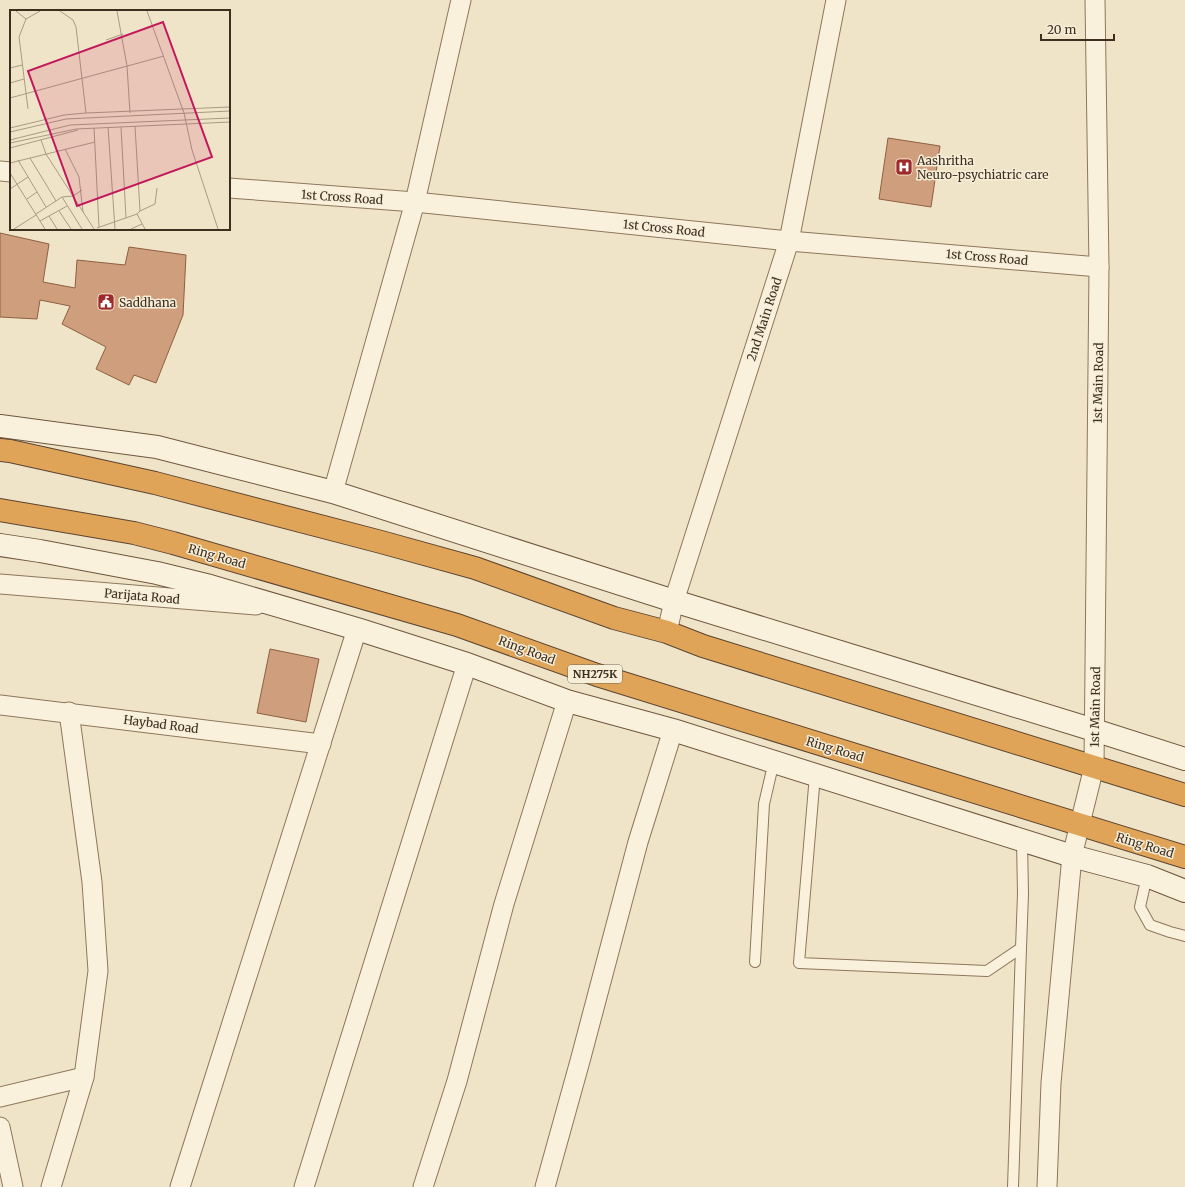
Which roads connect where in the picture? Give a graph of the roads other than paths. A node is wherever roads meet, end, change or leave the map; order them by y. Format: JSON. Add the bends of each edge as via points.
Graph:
{"nodes":[{"id":1,"x":461,"y":0,"type":"edge"},
{"id":2,"x":836,"y":0,"type":"edge"},
{"id":3,"x":1095,"y":0,"type":"edge"},
{"id":4,"x":0,"y":171,"type":"edge"},
{"id":5,"x":10,"y":172,"type":"edge"},
{"id":6,"x":230,"y":188,"type":"edge"},
{"id":7,"x":415,"y":202,"type":"junction"},
{"id":8,"x":789,"y":241,"type":"junction"},
{"id":9,"x":1099,"y":267,"type":"junction"},
{"id":10,"x":0,"y":426,"type":"edge"},
{"id":11,"x":0,"y":450,"type":"edge"},
{"id":12,"x":333,"y":492,"type":"junction"},
{"id":13,"x":0,"y":510,"type":"edge"},
{"id":14,"x":0,"y":546,"type":"edge"},
{"id":15,"x":0,"y":584,"type":"edge"},
{"id":16,"x":674,"y":601,"type":"junction"},
{"id":17,"x":284,"y":608,"type":"junction"},
{"id":18,"x":356,"y":629,"type":"junction"},
{"id":19,"x":667,"y":632,"type":"junction"},
{"id":20,"x":467,"y":664,"type":"junction"},
{"id":21,"x":567,"y":702,"type":"junction"},
{"id":22,"x":0,"y":705,"type":"edge"},
{"id":23,"x":69,"y":712,"type":"junction"},
{"id":24,"x":673,"y":730,"type":"junction"},
{"id":25,"x":1094,"y":730,"type":"junction"},
{"id":26,"x":321,"y":744,"type":"junction"},
{"id":27,"x":1185,"y":759,"type":"edge"},
{"id":28,"x":774,"y":761,"type":"junction"},
{"id":29,"x":1094,"y":767,"type":"junction"},
{"id":30,"x":815,"y":775,"type":"junction"},
{"id":31,"x":1185,"y":795,"type":"edge"},
{"id":32,"x":1080,"y":825,"type":"junction"},
{"id":33,"x":1022,"y":841,"type":"junction"},
{"id":34,"x":1072,"y":856,"type":"junction"},
{"id":35,"x":1185,"y":857,"type":"edge"},
{"id":36,"x":1147,"y":876,"type":"junction"},
{"id":37,"x":1185,"y":891,"type":"edge"},
{"id":38,"x":1185,"y":936,"type":"edge"},
{"id":39,"x":1021,"y":948,"type":"junction"},
{"id":40,"x":755,"y":962,"type":"dead end"},
{"id":41,"x":84,"y":1077,"type":"junction"},
{"id":42,"x":0,"y":1097,"type":"edge"},
{"id":43,"x":0,"y":1127,"type":"edge"},
{"id":44,"x":13,"y":1187,"type":"edge"},
{"id":45,"x":51,"y":1187,"type":"edge"},
{"id":46,"x":180,"y":1187,"type":"edge"},
{"id":47,"x":304,"y":1187,"type":"edge"},
{"id":48,"x":423,"y":1187,"type":"edge"},
{"id":49,"x":545,"y":1187,"type":"edge"},
{"id":50,"x":1013,"y":1187,"type":"edge"},
{"id":51,"x":1047,"y":1187,"type":"edge"}],
"edges":[{"from":1,"to":7,"type":"street"},
{"from":2,"to":8,"type":"street","name":"2nd Main Road"},
{"from":3,"to":9,"type":"street","name":"1st Main Road"},
{"from":4,"to":5,"type":"street"},
{"from":6,"to":7,"type":"street","name":"1st Cross Road"},
{"from":7,"to":8,"type":"street","name":"1st Cross Road"},
{"from":7,"to":12,"type":"street"},
{"from":8,"to":9,"type":"street","name":"1st Cross Road"},
{"from":8,"to":16,"type":"street","name":"2nd Main Road"},
{"from":9,"to":25,"type":"street","name":"1st Main Road"},
{"from":10,"to":12,"type":"street","via":[[157,447]]},
{"from":11,"to":19,"type":"highway","via":[[155,483],[381,542],[475,568],[614,618]]},
{"from":12,"to":16,"type":"street"},
{"from":13,"to":32,"type":"highway","name":"Ring Road","number":"NH275K","via":[[134,533],[457,625],[597,675]]},
{"from":14,"to":17,"type":"street","via":[[157,573]]},
{"from":15,"to":17,"type":"street","name":"Parijata Road"},
{"from":16,"to":19,"type":"street","name":"2nd Main Road"},
{"from":16,"to":25,"type":"street"},
{"from":17,"to":18,"type":"street"},
{"from":18,"to":20,"type":"street"},
{"from":18,"to":26,"type":"street"},
{"from":19,"to":29,"type":"highway","via":[[703,646]]},
{"from":20,"to":21,"type":"street"},
{"from":20,"to":47,"type":"street"},
{"from":21,"to":24,"type":"street"},
{"from":21,"to":48,"type":"street","via":[[504,904],[457,1081]]},
{"from":22,"to":23,"type":"street","name":"Haybad Road"},
{"from":23,"to":26,"type":"street","name":"Haybad Road"},
{"from":23,"to":41,"type":"street","via":[[92,882],[98,971]]},
{"from":24,"to":28,"type":"street"},
{"from":24,"to":49,"type":"street","via":[[638,842]]},
{"from":25,"to":27,"type":"street"},
{"from":25,"to":29,"type":"street","name":"1st Main Road"},
{"from":26,"to":46,"type":"street"},
{"from":28,"to":30,"type":"street"},
{"from":28,"to":40,"type":"lane","via":[[764,804]]},
{"from":29,"to":31,"type":"highway"},
{"from":29,"to":32,"type":"street","name":"1st Main Road"},
{"from":30,"to":33,"type":"street"},
{"from":30,"to":39,"type":"lane","via":[[799,963],[987,971]]},
{"from":32,"to":34,"type":"street","name":"1st Main Road"},
{"from":32,"to":35,"type":"highway","name":"Ring Road","number":"NH275K"},
{"from":33,"to":34,"type":"street"},
{"from":33,"to":39,"type":"lane"},
{"from":34,"to":36,"type":"street"},
{"from":34,"to":51,"type":"street","name":"1st Main Road","via":[[1051,1083]]},
{"from":36,"to":37,"type":"street"},
{"from":36,"to":38,"type":"lane","via":[[1140,907],[1150,925]]},
{"from":39,"to":50,"type":"lane"},
{"from":41,"to":42,"type":"street"},
{"from":41,"to":45,"type":"street"},
{"from":43,"to":44,"type":"street"}]}
